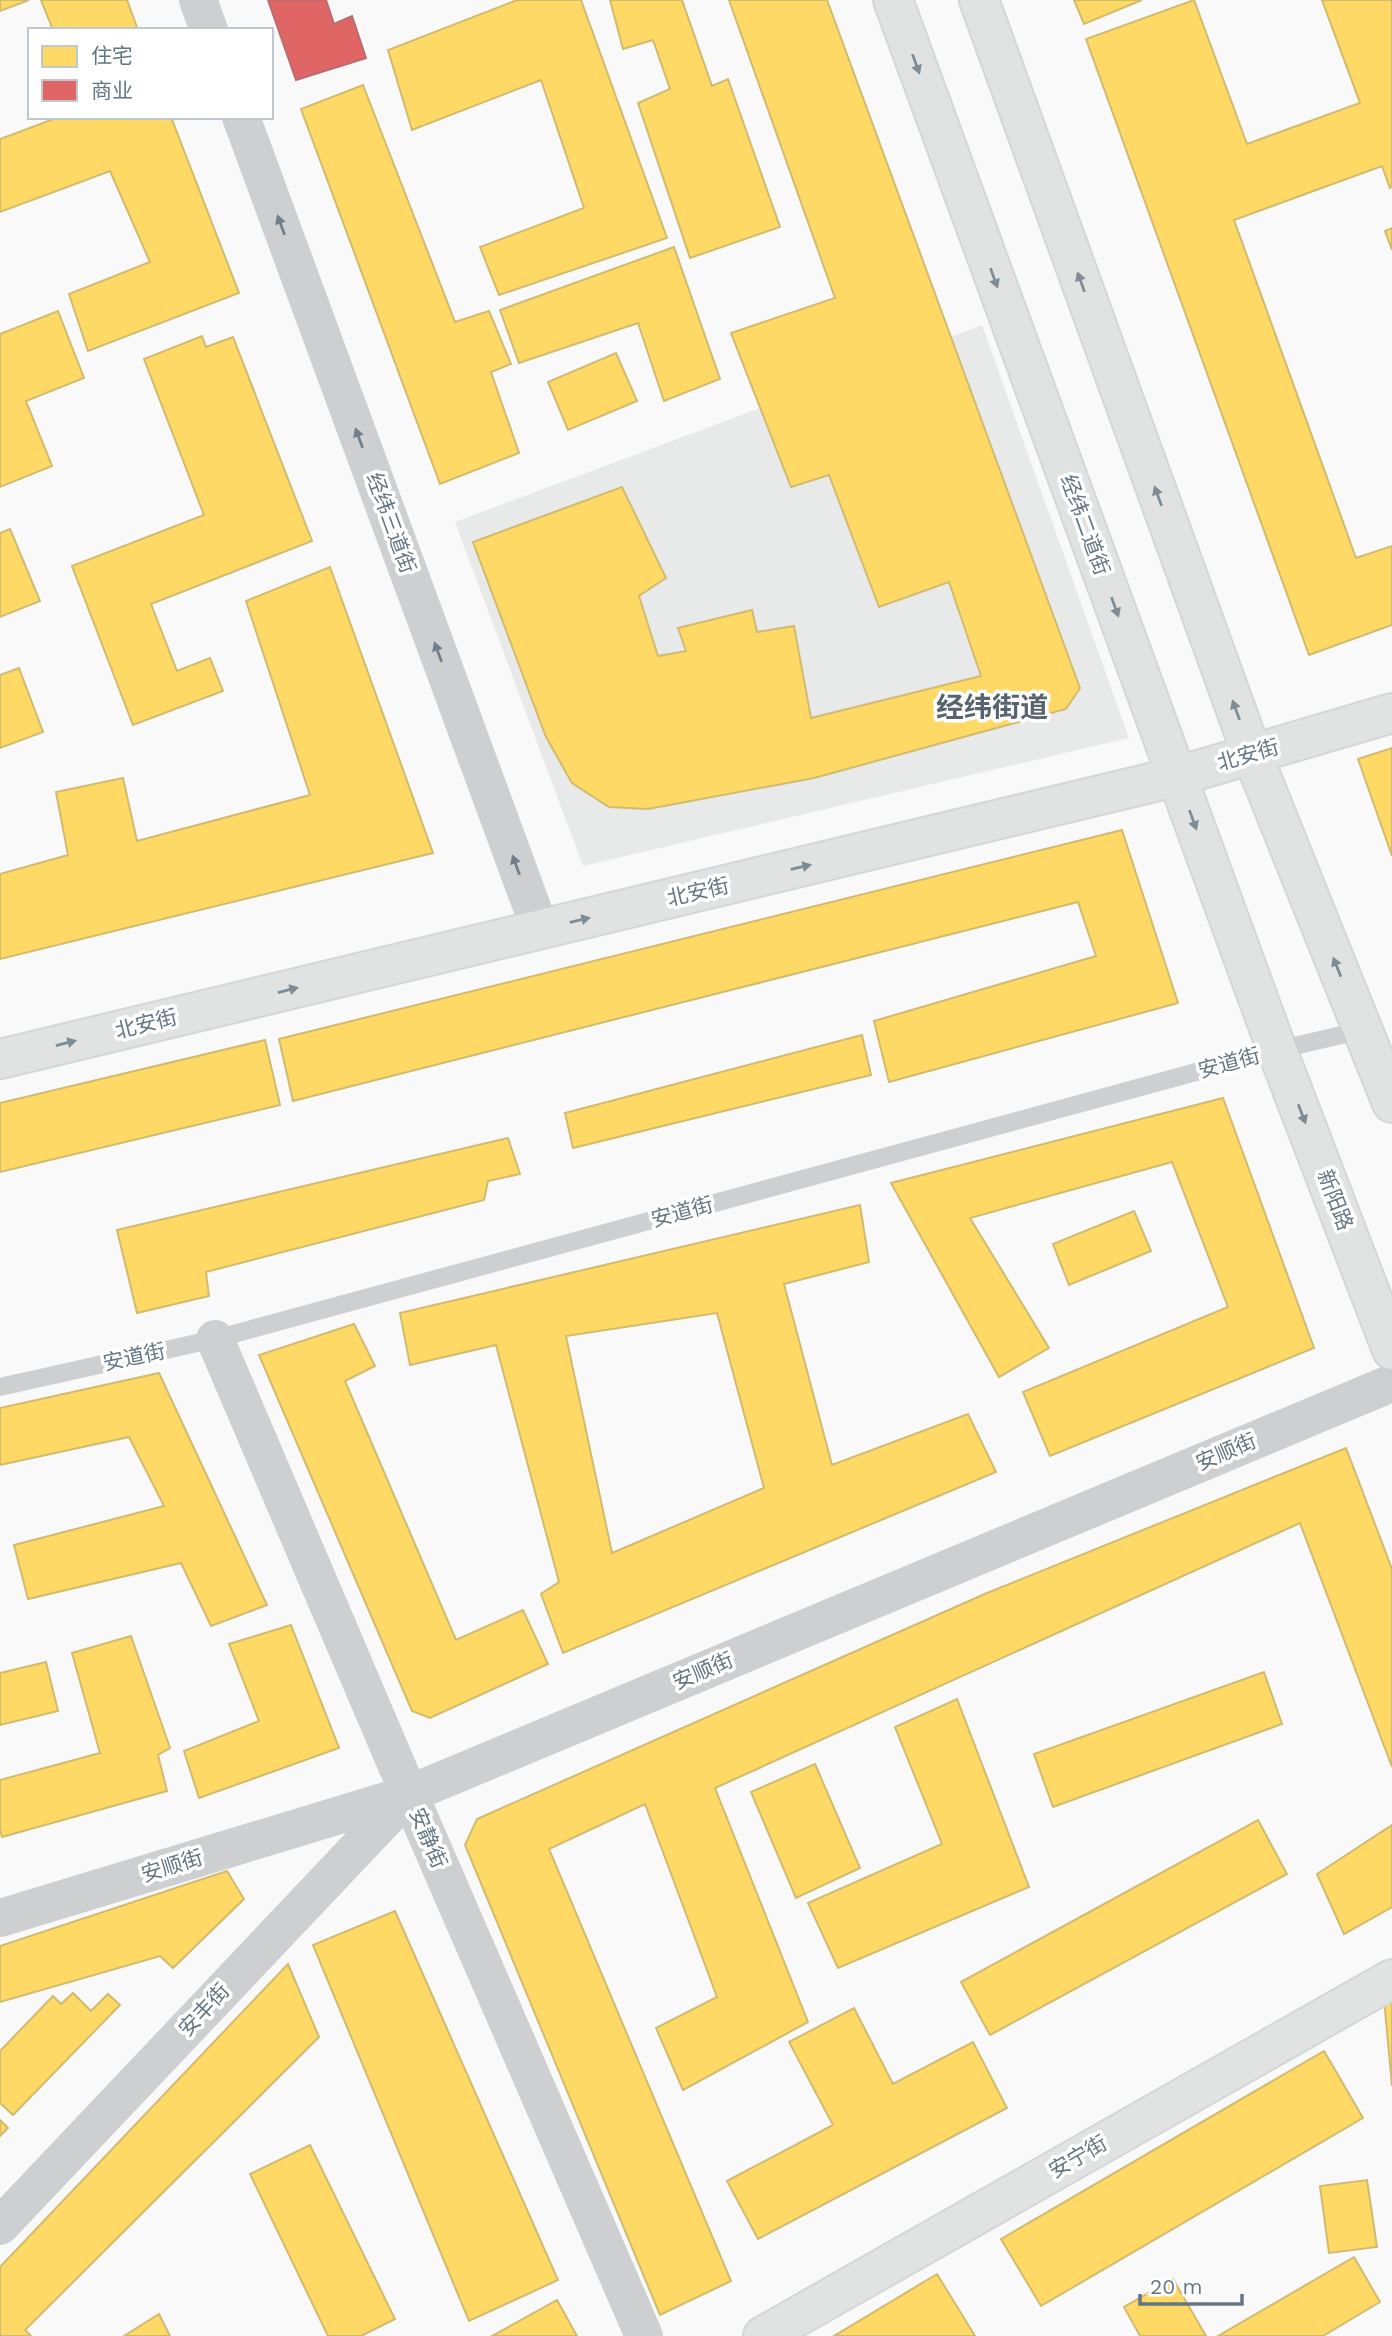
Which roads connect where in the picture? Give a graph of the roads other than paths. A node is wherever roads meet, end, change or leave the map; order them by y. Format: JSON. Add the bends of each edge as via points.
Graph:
{"nodes":[{"id":1,"x":198,"y":0,"type":"edge"},
{"id":2,"x":893,"y":0,"type":"edge"},
{"id":3,"x":979,"y":0,"type":"edge"},
{"id":4,"x":208,"y":28,"type":"edge"},
{"id":5,"x":242,"y":119,"type":"edge"},
{"id":6,"x":1392,"y":713,"type":"edge"},
{"id":7,"x":1252,"y":754,"type":"junction"},
{"id":8,"x":1177,"y":776,"type":"junction"},
{"id":9,"x":540,"y":929,"type":"junction"},
{"id":10,"x":1363,"y":1030,"type":"junction"},
{"id":11,"x":1277,"y":1050,"type":"junction"},
{"id":12,"x":0,"y":1059,"type":"edge"},
{"id":13,"x":1392,"y":1103,"type":"edge"},
{"id":14,"x":215,"y":1339,"type":"junction"},
{"id":15,"x":1392,"y":1350,"type":"edge"},
{"id":16,"x":1392,"y":1383,"type":"edge"},
{"id":17,"x":0,"y":1387,"type":"edge"},
{"id":18,"x":409,"y":1794,"type":"junction"},
{"id":19,"x":0,"y":1918,"type":"edge"},
{"id":20,"x":1392,"y":1979,"type":"edge"},
{"id":21,"x":0,"y":2226,"type":"edge"},
{"id":22,"x":644,"y":2336,"type":"edge"},
{"id":23,"x":763,"y":2336,"type":"edge"}],
"edges":[{"from":1,"to":4,"type":"street"},
{"from":2,"to":8,"type":"main road","name":"经纬二道街","one_way":true},
{"from":7,"to":3,"type":"main road","one_way":true},
{"from":9,"to":5,"type":"street","name":"经纬三道街","one_way":true},
{"from":6,"to":7,"type":"main road","name":"北安街"},
{"from":7,"to":8,"type":"main road","name":"北安街"},
{"from":10,"to":7,"type":"main road","one_way":true},
{"from":9,"to":8,"type":"main road","name":"北安街","one_way":true},
{"from":8,"to":11,"type":"main road","name":"经纬二道街","one_way":true},
{"from":12,"to":9,"type":"main road","name":"北安街","one_way":true},
{"from":10,"to":11,"type":"lane","name":"安道街"},
{"from":10,"to":13,"type":"main road"},
{"from":11,"to":14,"type":"lane","name":"安道街"},
{"from":11,"to":15,"type":"main road","name":"新阳路","one_way":true},
{"from":14,"to":17,"type":"lane","name":"安道街"},
{"from":14,"to":18,"type":"street","name":"安静街"},
{"from":16,"to":18,"type":"street","name":"安顺街"},
{"from":18,"to":19,"type":"street","name":"安顺街"},
{"from":18,"to":21,"type":"street","name":"安丰街"},
{"from":18,"to":22,"type":"street","name":"安静街"},
{"from":20,"to":23,"type":"main road","name":"安宁街"}]}
